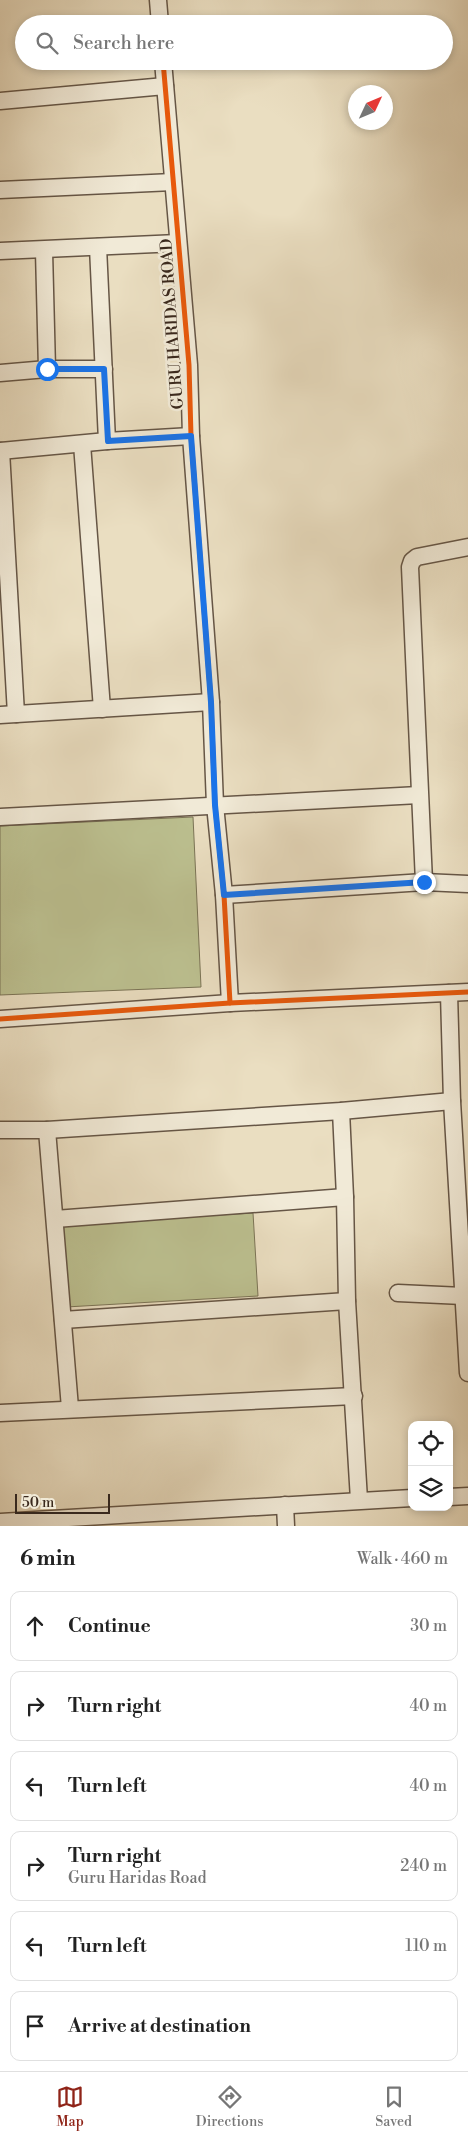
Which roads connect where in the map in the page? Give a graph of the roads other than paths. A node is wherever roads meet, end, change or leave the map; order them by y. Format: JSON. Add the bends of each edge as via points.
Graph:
{"nodes":[{"id":1,"x":158,"y":0,"type":"edge"},
{"id":2,"x":159,"y":15,"type":"edge"},
{"id":3,"x":164,"y":70,"type":"edge"},
{"id":4,"x":165,"y":86,"type":"junction"},
{"id":5,"x":0,"y":101,"type":"edge"},
{"id":6,"x":173,"y":182,"type":"junction"},
{"id":7,"x":0,"y":190,"type":"edge"},
{"id":8,"x":178,"y":243,"type":"junction"},
{"id":9,"x":98,"y":247,"type":"junction"},
{"id":10,"x":44,"y":250,"type":"junction"},
{"id":11,"x":0,"y":251,"type":"edge"},
{"id":12,"x":47,"y":369,"type":"junction"},
{"id":13,"x":104,"y":369,"type":"junction"},
{"id":14,"x":0,"y":373,"type":"edge"},
{"id":15,"x":191,"y":436,"type":"junction"},
{"id":16,"x":108,"y":441,"type":"junction"},
{"id":17,"x":82,"y":444,"type":"junction"},
{"id":18,"x":1,"y":451,"type":"edge"},
{"id":19,"x":468,"y":547,"type":"edge"},
{"id":20,"x":211,"y":702,"type":"junction"},
{"id":21,"x":102,"y":709,"type":"junction"},
{"id":22,"x":8,"y":715,"type":"edge"},
{"id":23,"x":419,"y":795,"type":"junction"},
{"id":24,"x":215,"y":805,"type":"junction"},
{"id":25,"x":0,"y":817,"type":"edge"},
{"id":26,"x":424,"y":882,"type":"junction"},
{"id":27,"x":468,"y":884,"type":"edge"},
{"id":28,"x":224,"y":895,"type":"junction"},
{"id":29,"x":468,"y":992,"type":"edge"},
{"id":30,"x":449,"y":993,"type":"junction"},
{"id":31,"x":230,"y":1003,"type":"junction"},
{"id":32,"x":0,"y":1019,"type":"edge"},
{"id":33,"x":452,"y":1102,"type":"junction"},
{"id":34,"x":341,"y":1111,"type":"junction"},
{"id":35,"x":0,"y":1130,"type":"edge"},
{"id":36,"x":47,"y":1130,"type":"junction"},
{"id":37,"x":345,"y":1197,"type":"junction"},
{"id":38,"x":55,"y":1219,"type":"junction"},
{"id":39,"x":398,"y":1293,"type":"dead end"},
{"id":40,"x":463,"y":1296,"type":"junction"},
{"id":41,"x":348,"y":1301,"type":"junction"},
{"id":42,"x":63,"y":1320,"type":"junction"},
{"id":43,"x":468,"y":1373,"type":"edge"},
{"id":44,"x":354,"y":1396,"type":"junction"},
{"id":45,"x":70,"y":1408,"type":"junction"},
{"id":46,"x":0,"y":1413,"type":"edge"},
{"id":47,"x":468,"y":1496,"type":"edge"},
{"id":48,"x":453,"y":1497,"type":"edge"},
{"id":49,"x":408,"y":1498,"type":"edge"},
{"id":50,"x":359,"y":1500,"type":"junction"},
{"id":51,"x":284,"y":1505,"type":"junction"},
{"id":52,"x":184,"y":1519,"type":"edge"},
{"id":53,"x":85,"y":1521,"type":"edge"},
{"id":54,"x":0,"y":1522,"type":"edge"},
{"id":55,"x":286,"y":1526,"type":"edge"}],
"edges":[{"from":1,"to":2,"type":"street"},
{"from":3,"to":4,"type":"street","name":"GURU HARIDAS ROAD"},
{"from":4,"to":5,"type":"street"},
{"from":4,"to":6,"type":"street","name":"GURU HARIDAS ROAD"},
{"from":6,"to":7,"type":"street"},
{"from":6,"to":8,"type":"street","name":"GURU HARIDAS ROAD"},
{"from":8,"to":9,"type":"street"},
{"from":8,"to":15,"type":"street","name":"GURU HARIDAS ROAD","via":[[189,364]]},
{"from":9,"to":10,"type":"street"},
{"from":9,"to":13,"type":"street"},
{"from":10,"to":11,"type":"street"},
{"from":10,"to":12,"type":"street"},
{"from":12,"to":13,"type":"street"},
{"from":12,"to":14,"type":"street"},
{"from":13,"to":16,"type":"street"},
{"from":15,"to":16,"type":"street"},
{"from":15,"to":20,"type":"street","name":"GURU HARIDAS ROAD"},
{"from":16,"to":17,"type":"street"},
{"from":17,"to":18,"type":"street"},
{"from":17,"to":21,"type":"street"},
{"from":18,"to":22,"type":"street"},
{"from":19,"to":23,"type":"street","via":[[417,557],[410,567]]},
{"from":20,"to":21,"type":"street"},
{"from":20,"to":24,"type":"street","name":"GURU HARIDAS ROAD"},
{"from":21,"to":22,"type":"street"},
{"from":23,"to":24,"type":"street"},
{"from":23,"to":26,"type":"street"},
{"from":24,"to":25,"type":"street"},
{"from":24,"to":28,"type":"street","name":"GURU HARIDAS ROAD"},
{"from":26,"to":27,"type":"street"},
{"from":26,"to":28,"type":"street"},
{"from":28,"to":31,"type":"street","name":"GURU HARIDAS ROAD"},
{"from":29,"to":30,"type":"street"},
{"from":30,"to":31,"type":"street"},
{"from":30,"to":33,"type":"street"},
{"from":31,"to":32,"type":"street"},
{"from":33,"to":34,"type":"street"},
{"from":33,"to":40,"type":"street"},
{"from":34,"to":36,"type":"street"},
{"from":34,"to":37,"type":"street"},
{"from":35,"to":36,"type":"street"},
{"from":36,"to":38,"type":"street"},
{"from":37,"to":38,"type":"street"},
{"from":37,"to":41,"type":"street"},
{"from":38,"to":42,"type":"street"},
{"from":39,"to":40,"type":"street"},
{"from":40,"to":43,"type":"street"},
{"from":41,"to":42,"type":"street"},
{"from":41,"to":44,"type":"street"},
{"from":42,"to":45,"type":"street"},
{"from":44,"to":45,"type":"street"},
{"from":44,"to":50,"type":"street"},
{"from":45,"to":46,"type":"street"},
{"from":47,"to":48,"type":"street"},
{"from":49,"to":50,"type":"street"},
{"from":50,"to":51,"type":"street"},
{"from":51,"to":52,"type":"street"},
{"from":51,"to":55,"type":"street"},
{"from":52,"to":53,"type":"street"},
{"from":53,"to":54,"type":"street"}]}
